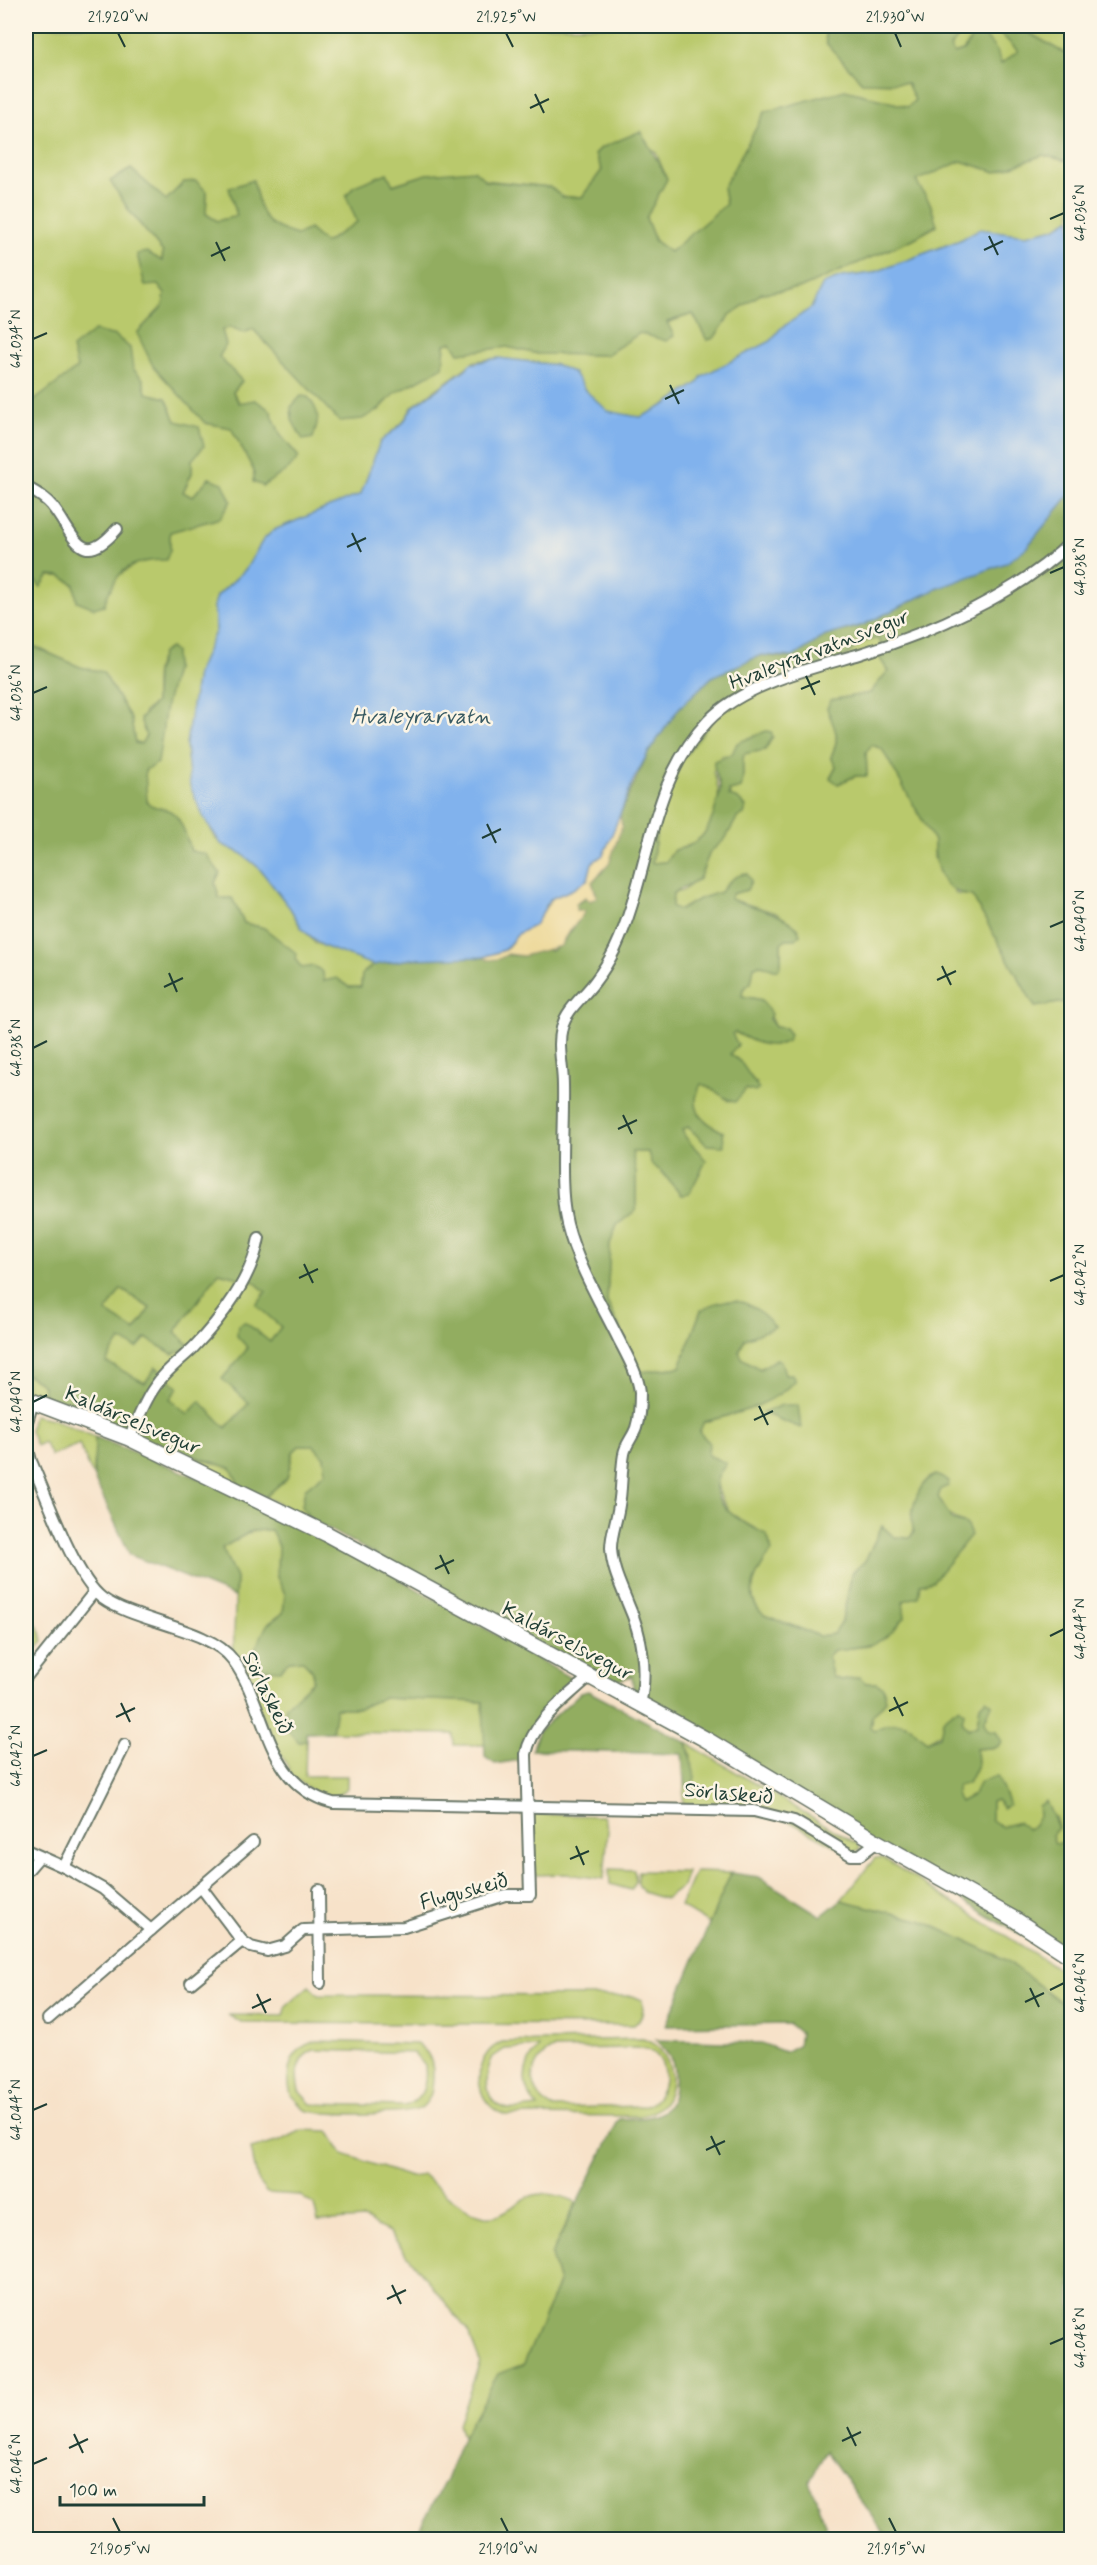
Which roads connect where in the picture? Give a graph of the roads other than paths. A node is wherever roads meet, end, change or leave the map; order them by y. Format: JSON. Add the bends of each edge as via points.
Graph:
{"nodes":[{"id":1,"x":26,"y":487,"type":"edge"},
{"id":2,"x":117,"y":529,"type":"dead end"},
{"id":3,"x":1071,"y":541,"type":"edge"},
{"id":4,"x":259,"y":1238,"type":"dead end"},
{"id":5,"x":29,"y":1401,"type":"edge"},
{"id":6,"x":26,"y":1425,"type":"edge"},
{"id":7,"x":129,"y":1438,"type":"junction"},
{"id":8,"x":26,"y":1442,"type":"edge"},
{"id":9,"x":94,"y":1592,"type":"junction"},
{"id":10,"x":591,"y":1675,"type":"junction"},
{"id":11,"x":26,"y":1677,"type":"edge"},
{"id":12,"x":640,"y":1704,"type":"junction"},
{"id":13,"x":125,"y":1746,"type":"dead end"},
{"id":14,"x":528,"y":1806,"type":"junction"},
{"id":15,"x":253,"y":1842,"type":"dead end"},
{"id":16,"x":877,"y":1842,"type":"junction"},
{"id":17,"x":26,"y":1850,"type":"edge"},
{"id":18,"x":39,"y":1857,"type":"junction"},
{"id":19,"x":64,"y":1867,"type":"junction"},
{"id":20,"x":26,"y":1872,"type":"edge"},
{"id":21,"x":201,"y":1887,"type":"junction"},
{"id":22,"x":319,"y":1890,"type":"dead end"},
{"id":23,"x":151,"y":1930,"type":"junction"},
{"id":24,"x":320,"y":1931,"type":"junction"},
{"id":25,"x":242,"y":1941,"type":"junction"},
{"id":26,"x":1071,"y":1957,"type":"edge"},
{"id":27,"x":191,"y":1983,"type":"dead end"},
{"id":28,"x":320,"y":1983,"type":"dead end"},
{"id":29,"x":48,"y":2019,"type":"dead end"}],
"edges":[{"from":1,"to":2,"type":"street","via":[[51,504],[70,534],[86,549],[104,543]]},
{"from":3,"to":12,"type":"street","name":"Hvaleyrarvatnsvegur","via":[[1051,562],[1024,580],[957,615],[899,640],[784,678],[741,697],[710,718],[684,751],[662,792],[630,917],[596,981],[562,1026],[567,1225],[639,1387],[640,1409],[636,1430],[624,1450],[611,1547],[619,1586],[629,1605],[642,1652],[645,1684]]},
{"from":4,"to":7,"type":"street","via":[[256,1253],[233,1299],[154,1387]]},
{"from":5,"to":6,"type":"street"},
{"from":5,"to":7,"type":"street","name":"Kaldárselsvegur"},
{"from":7,"to":10,"type":"street","name":"Kaldárselsvegur","via":[[279,1509]]},
{"from":8,"to":9,"type":"street","name":"Sörlaskeið","via":[[77,1564]]},
{"from":9,"to":11,"type":"street"},
{"from":9,"to":14,"type":"street","name":"Sörlaskeið","via":[[110,1603],[210,1642],[229,1655],[284,1769],[307,1793],[333,1803]]},
{"from":10,"to":12,"type":"street","name":"Kaldárselsvegur"},
{"from":10,"to":14,"type":"street","via":[[546,1717],[529,1740]]},
{"from":12,"to":16,"type":"street","name":"Kaldárselsvegur"},
{"from":13,"to":19,"type":"street"},
{"from":14,"to":16,"type":"street","name":"Sörlaskeið","via":[[754,1811],[794,1821],[851,1855],[860,1855]]},
{"from":14,"to":24,"type":"street","name":"Fluguskeið","via":[[530,1895],[505,1895],[404,1927]]},
{"from":15,"to":21,"type":"street"},
{"from":16,"to":26,"type":"street","name":"Kaldárselsvegur","via":[[1014,1919]]},
{"from":17,"to":18,"type":"street"},
{"from":18,"to":19,"type":"street"},
{"from":18,"to":20,"type":"street"},
{"from":19,"to":23,"type":"street","via":[[103,1889]]},
{"from":21,"to":23,"type":"street"},
{"from":21,"to":25,"type":"street"},
{"from":22,"to":24,"type":"street"},
{"from":23,"to":29,"type":"street"},
{"from":24,"to":25,"type":"street","name":"Fluguskeið","via":[[303,1930],[285,1946],[273,1950],[256,1949]]},
{"from":24,"to":28,"type":"street"},
{"from":25,"to":27,"type":"street"}]}
